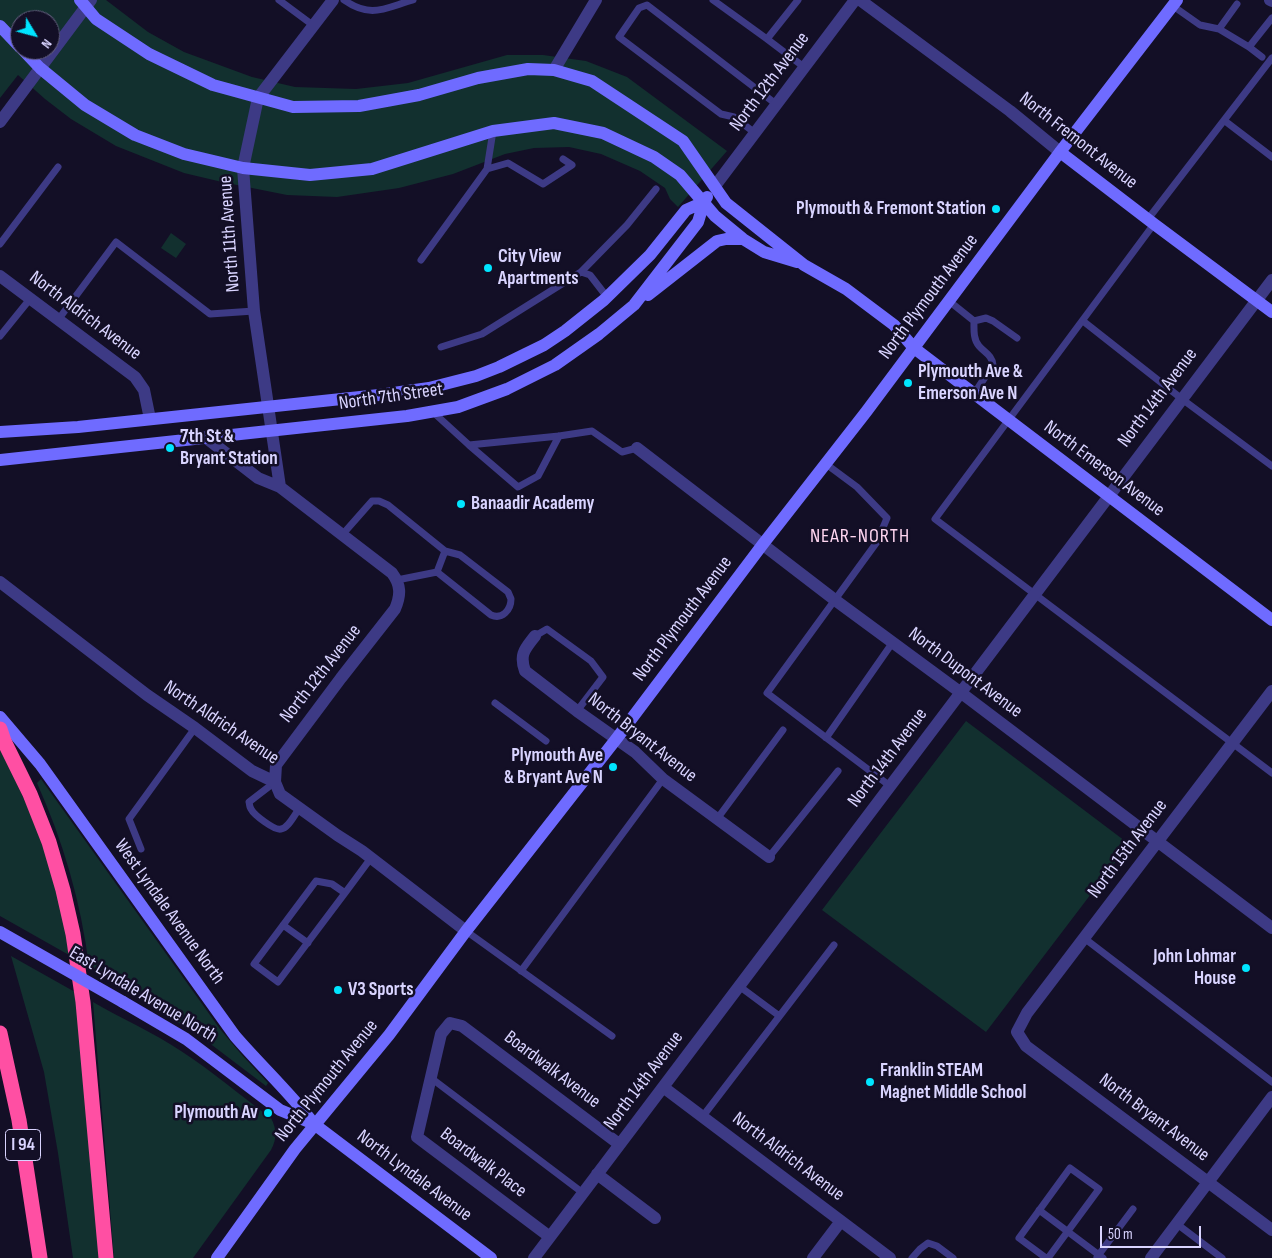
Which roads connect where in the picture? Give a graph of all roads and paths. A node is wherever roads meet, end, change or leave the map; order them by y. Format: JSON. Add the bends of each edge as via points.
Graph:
{"nodes":[{"id":1,"x":278,"y":0,"type":"edge"},
{"id":2,"x":333,"y":0,"type":"edge"},
{"id":3,"x":344,"y":0,"type":"edge"},
{"id":4,"x":413,"y":0,"type":"edge"},
{"id":5,"x":596,"y":0,"type":"edge"},
{"id":6,"x":713,"y":0,"type":"edge"},
{"id":7,"x":798,"y":0,"type":"edge"},
{"id":8,"x":855,"y":0,"type":"edge"},
{"id":9,"x":860,"y":0,"type":"edge"},
{"id":10,"x":86,"y":2,"type":"edge"},
{"id":11,"x":1175,"y":3,"type":"edge"},
{"id":12,"x":1237,"y":4,"type":"dead end"},
{"id":13,"x":1272,"y":18,"type":"edge"},
{"id":14,"x":0,"y":26,"type":"edge"},
{"id":15,"x":314,"y":26,"type":"junction"},
{"id":16,"x":1219,"y":29,"type":"junction"},
{"id":17,"x":10,"y":36,"type":"edge"},
{"id":18,"x":768,"y":39,"type":"junction"},
{"id":19,"x":1249,"y":47,"type":"junction"},
{"id":20,"x":1262,"y":57,"type":"dead end"},
{"id":21,"x":1272,"y":58,"type":"edge"},
{"id":22,"x":32,"y":60,"type":"edge"},
{"id":23,"x":804,"y":67,"type":"junction"},
{"id":24,"x":40,"y":68,"type":"junction"},
{"id":25,"x":554,"y":70,"type":"junction"},
{"id":26,"x":258,"y":98,"type":"junction"},
{"id":27,"x":776,"y":104,"type":"junction"},
{"id":28,"x":1225,"y":121,"type":"junction"},
{"id":29,"x":0,"y":122,"type":"edge"},
{"id":30,"x":493,"y":131,"type":"junction"},
{"id":31,"x":755,"y":133,"type":"junction"},
{"id":32,"x":1060,"y":152,"type":"junction"},
{"id":33,"x":1272,"y":157,"type":"edge"},
{"id":34,"x":563,"y":159,"type":"dead end"},
{"id":35,"x":58,"y":167,"type":"dead end"},
{"id":36,"x":243,"y":168,"type":"junction"},
{"id":37,"x":487,"y":169,"type":"junction"},
{"id":38,"x":715,"y":186,"type":"junction"},
{"id":39,"x":656,"y":189,"type":"dead end"},
{"id":40,"x":704,"y":202,"type":"junction"},
{"id":41,"x":1151,"y":222,"type":"junction"},
{"id":42,"x":743,"y":239,"type":"junction"},
{"id":43,"x":0,"y":244,"type":"edge"},
{"id":44,"x":421,"y":260,"type":"dead end"},
{"id":45,"x":804,"y":264,"type":"junction"},
{"id":46,"x":581,"y":272,"type":"junction"},
{"id":47,"x":0,"y":276,"type":"edge"},
{"id":48,"x":1272,"y":280,"type":"edge"},
{"id":49,"x":607,"y":297,"type":"junction"},
{"id":50,"x":30,"y":299,"type":"junction"},
{"id":51,"x":1256,"y":300,"type":"junction"},
{"id":52,"x":949,"y":301,"type":"junction"},
{"id":53,"x":634,"y":306,"type":"junction"},
{"id":54,"x":254,"y":311,"type":"junction"},
{"id":55,"x":1272,"y":312,"type":"edge"},
{"id":56,"x":58,"y":320,"type":"junction"},
{"id":57,"x":974,"y":321,"type":"junction"},
{"id":58,"x":1083,"y":321,"type":"junction"},
{"id":59,"x":0,"y":336,"type":"edge"},
{"id":60,"x":1017,"y":338,"type":"dead end"},
{"id":61,"x":441,"y":347,"type":"dead end"},
{"id":62,"x":914,"y":348,"type":"junction"},
{"id":63,"x":974,"y":394,"type":"junction"},
{"id":64,"x":1182,"y":398,"type":"junction"},
{"id":65,"x":268,"y":406,"type":"junction"},
{"id":66,"x":433,"y":411,"type":"junction"},
{"id":67,"x":150,"y":419,"type":"junction"},
{"id":68,"x":1008,"y":420,"type":"junction"},
{"id":69,"x":271,"y":430,"type":"junction"},
{"id":70,"x":0,"y":432,"type":"edge"},
{"id":71,"x":559,"y":436,"type":"junction"},
{"id":72,"x":205,"y":437,"type":"junction"},
{"id":73,"x":469,"y":445,"type":"junction"},
{"id":74,"x":637,"y":448,"type":"joint"},
{"id":75,"x":0,"y":460,"type":"edge"},
{"id":76,"x":826,"y":464,"type":"junction"},
{"id":77,"x":1272,"y":466,"type":"edge"},
{"id":78,"x":280,"y":487,"type":"junction"},
{"id":79,"x":1108,"y":496,"type":"junction"},
{"id":80,"x":342,"y":535,"type":"junction"},
{"id":81,"x":763,"y":544,"type":"junction"},
{"id":82,"x":445,"y":551,"type":"junction"},
{"id":83,"x":437,"y":572,"type":"junction"},
{"id":84,"x":0,"y":582,"type":"edge"},
{"id":85,"x":399,"y":585,"type":"junction"},
{"id":86,"x":1034,"y":594,"type":"junction"},
{"id":87,"x":835,"y":600,"type":"junction"},
{"id":88,"x":1272,"y":620,"type":"edge"},
{"id":89,"x":535,"y":636,"type":"joint"},
{"id":90,"x":893,"y":642,"type":"junction"},
{"id":91,"x":1272,"y":691,"type":"edge"},
{"id":92,"x":960,"y":692,"type":"junction"},
{"id":93,"x":495,"y":702,"type":"dead end"},
{"id":94,"x":577,"y":712,"type":"junction"},
{"id":95,"x":0,"y":717,"type":"edge"},
{"id":96,"x":195,"y":728,"type":"junction"},
{"id":97,"x":0,"y":729,"type":"edge"},
{"id":98,"x":783,"y":730,"type":"dead end"},
{"id":99,"x":616,"y":738,"type":"junction"},
{"id":100,"x":826,"y":738,"type":"junction"},
{"id":101,"x":546,"y":741,"type":"dead end"},
{"id":102,"x":1232,"y":744,"type":"junction"},
{"id":103,"x":838,"y":771,"type":"dead end"},
{"id":104,"x":1272,"y":773,"type":"edge"},
{"id":105,"x":663,"y":779,"type":"junction"},
{"id":106,"x":274,"y":782,"type":"junction"},
{"id":107,"x":890,"y":786,"type":"junction"},
{"id":108,"x":300,"y":808,"type":"junction"},
{"id":109,"x":717,"y":819,"type":"junction"},
{"id":110,"x":1158,"y":842,"type":"junction"},
{"id":111,"x":141,"y":849,"type":"dead end"},
{"id":112,"x":769,"y":857,"type":"joint"},
{"id":113,"x":371,"y":858,"type":"junction"},
{"id":114,"x":345,"y":893,"type":"junction"},
{"id":115,"x":283,"y":925,"type":"junction"},
{"id":116,"x":1272,"y":928,"type":"edge"},
{"id":117,"x":466,"y":931,"type":"junction"},
{"id":118,"x":0,"y":932,"type":"edge"},
{"id":119,"x":1084,"y":938,"type":"junction"},
{"id":120,"x":308,"y":943,"type":"junction"},
{"id":121,"x":834,"y":945,"type":"dead end"},
{"id":122,"x":521,"y":971,"type":"junction"},
{"id":123,"x":739,"y":986,"type":"junction"},
{"id":124,"x":778,"y":1015,"type":"junction"},
{"id":125,"x":462,"y":1026,"type":"joint"},
{"id":126,"x":1017,"y":1032,"type":"joint"},
{"id":127,"x":0,"y":1033,"type":"edge"},
{"id":128,"x":612,"y":1036,"type":"dead end"},
{"id":129,"x":431,"y":1078,"type":"junction"},
{"id":130,"x":1272,"y":1082,"type":"edge"},
{"id":131,"x":663,"y":1087,"type":"junction"},
{"id":132,"x":1272,"y":1097,"type":"edge"},
{"id":133,"x":703,"y":1116,"type":"junction"},
{"id":134,"x":314,"y":1124,"type":"junction"},
{"id":135,"x":619,"y":1144,"type":"junction"},
{"id":136,"x":597,"y":1174,"type":"junction"},
{"id":137,"x":1208,"y":1182,"type":"junction"},
{"id":138,"x":583,"y":1193,"type":"junction"},
{"id":139,"x":1133,"y":1209,"type":"dead end"},
{"id":140,"x":1038,"y":1210,"type":"junction"},
{"id":141,"x":655,"y":1218,"type":"dead end"},
{"id":142,"x":841,"y":1221,"type":"junction"},
{"id":143,"x":1177,"y":1224,"type":"junction"},
{"id":144,"x":1272,"y":1230,"type":"edge"},
{"id":145,"x":1068,"y":1232,"type":"junction"},
{"id":146,"x":550,"y":1237,"type":"junction"},
{"id":147,"x":1100,"y":1257,"type":"edge"},
{"id":148,"x":40,"y":1258,"type":"edge"},
{"id":149,"x":106,"y":1258,"type":"edge"},
{"id":150,"x":216,"y":1258,"type":"edge"},
{"id":151,"x":491,"y":1258,"type":"edge"},
{"id":152,"x":534,"y":1258,"type":"edge"},
{"id":153,"x":813,"y":1258,"type":"edge"},
{"id":154,"x":890,"y":1258,"type":"edge"},
{"id":155,"x":912,"y":1258,"type":"edge"},
{"id":156,"x":953,"y":1258,"type":"edge"},
{"id":157,"x":1047,"y":1258,"type":"edge"},
{"id":158,"x":1151,"y":1258,"type":"edge"},
{"id":159,"x":1222,"y":1258,"type":"edge"}],
"edges":[{"from":1,"to":15,"type":"lane"},
{"from":2,"to":15,"type":"street","name":"North 11th Avenue"},
{"from":3,"to":4,"type":"lane","via":[[372,12]]},
{"from":5,"to":25,"type":"street"},
{"from":6,"to":18,"type":"lane"},
{"from":7,"to":18,"type":"lane"},
{"from":8,"to":23,"type":"street","name":"North 12th Avenue"},
{"from":9,"to":32,"type":"street","name":"North Fremont Avenue"},
{"from":10,"to":24,"type":"street"},
{"from":10,"to":26,"type":"main road","via":[[96,20],[149,54],[213,85]]},
{"from":11,"to":16,"type":"lane","via":[[1200,25]]},
{"from":11,"to":32,"type":"main road","name":"North Plymouth Avenue"},
{"from":12,"to":16,"type":"lane"},
{"from":13,"to":19,"type":"lane"},
{"from":14,"to":17,"type":"main road"},
{"from":15,"to":26,"type":"street","name":"North 11th Avenue"},
{"from":16,"to":19,"type":"lane"},
{"from":18,"to":23,"type":"lane"},
{"from":19,"to":20,"type":"lane"},
{"from":21,"to":28,"type":"lane"},
{"from":22,"to":24,"type":"main road"},
{"from":23,"to":27,"type":"street","name":"North 12th Avenue"},
{"from":24,"to":29,"type":"street"},
{"from":24,"to":36,"type":"main road","via":[[85,105],[135,135],[184,154]]},
{"from":25,"to":26,"type":"main road","via":[[528,69],[478,78],[419,95],[359,106],[293,107]]},
{"from":25,"to":38,"type":"main road","via":[[592,81],[683,141]]},
{"from":26,"to":36,"type":"street","name":"North 11th Avenue"},
{"from":27,"to":31,"type":"street","name":"North 12th Avenue"},
{"from":27,"to":31,"type":"lane","via":[[647,5],[639,8],[619,38],[721,114],[734,118]]},
{"from":28,"to":33,"type":"lane"},
{"from":28,"to":41,"type":"lane"},
{"from":30,"to":36,"type":"main road","via":[[372,169],[310,176]]},
{"from":30,"to":37,"type":"lane"},
{"from":30,"to":40,"type":"main road","via":[[554,123],[603,133],[654,157],[680,175]]},
{"from":31,"to":38,"type":"street","name":"North 12th Avenue"},
{"from":32,"to":41,"type":"main road","name":"North Fremont Avenue"},
{"from":32,"to":52,"type":"main road","name":"North Plymouth Avenue"},
{"from":34,"to":37,"type":"lane","via":[[572,165],[543,184],[508,163]]},
{"from":35,"to":43,"type":"lane"},
{"from":36,"to":54,"type":"street","name":"North 11th Avenue"},
{"from":37,"to":44,"type":"lane"},
{"from":38,"to":40,"type":"main road","name":"North 7th Street"},
{"from":38,"to":45,"type":"main road","via":[[726,204]]},
{"from":39,"to":46,"type":"lane","via":[[627,225]]},
{"from":40,"to":42,"type":"main road","via":[[715,216]]},
{"from":40,"to":49,"type":"main road","name":"North 7th Street","via":[[686,210],[650,255]]},
{"from":40,"to":53,"type":"main road","name":"North 7th Street","via":[[698,222]]},
{"from":41,"to":51,"type":"main road","name":"North Fremont Avenue"},
{"from":41,"to":58,"type":"lane"},
{"from":42,"to":45,"type":"main road","via":[[764,252]]},
{"from":42,"to":53,"type":"main road","via":[[717,241]]},
{"from":45,"to":62,"type":"main road","via":[[846,289],[894,326]]},
{"from":46,"to":49,"type":"lane","via":[[590,275]]},
{"from":46,"to":61,"type":"lane","via":[[482,334]]},
{"from":47,"to":50,"type":"street","name":"North Aldrich Avenue"},
{"from":48,"to":51,"type":"street","name":"North 14th Avenue"},
{"from":49,"to":65,"type":"main road","name":"North 7th Street","via":[[544,345],[476,376],[404,392]]},
{"from":50,"to":56,"type":"street","name":"North Aldrich Avenue"},
{"from":50,"to":59,"type":"lane"},
{"from":51,"to":55,"type":"main road","name":"North Fremont Avenue"},
{"from":51,"to":64,"type":"street","name":"North 14th Avenue"},
{"from":52,"to":57,"type":"lane"},
{"from":52,"to":62,"type":"main road","name":"North Plymouth Avenue"},
{"from":53,"to":66,"type":"main road","name":"North 7th Street","via":[[578,349],[532,377],[482,399]]},
{"from":54,"to":56,"type":"lane","via":[[210,314],[116,242]]},
{"from":54,"to":65,"type":"street","name":"North 11th Avenue"},
{"from":56,"to":67,"type":"street","name":"North Aldrich Avenue","via":[[135,377],[144,390]]},
{"from":57,"to":60,"type":"lane","via":[[986,318]]},
{"from":57,"to":63,"type":"lane","via":[[977,344],[992,358],[994,365]]},
{"from":58,"to":64,"type":"lane"},
{"from":58,"to":68,"type":"lane"},
{"from":62,"to":63,"type":"main road","name":"North Emerson Avenue"},
{"from":62,"to":76,"type":"main road","name":"North Plymouth Avenue"},
{"from":63,"to":68,"type":"main road","name":"North Emerson Avenue"},
{"from":64,"to":77,"type":"lane"},
{"from":64,"to":79,"type":"street","name":"North 14th Avenue"},
{"from":65,"to":67,"type":"main road","name":"North 7th Street"},
{"from":65,"to":69,"type":"street","name":"North 11th Avenue"},
{"from":66,"to":69,"type":"main road","name":"North 7th Street"},
{"from":66,"to":73,"type":"lane"},
{"from":67,"to":70,"type":"main road","name":"North 7th Street"},
{"from":68,"to":79,"type":"main road","name":"North Emerson Avenue"},
{"from":68,"to":86,"type":"lane","via":[[935,519]]},
{"from":69,"to":72,"type":"main road","name":"North 7th Street"},
{"from":69,"to":78,"type":"street"},
{"from":71,"to":73,"type":"lane"},
{"from":71,"to":73,"type":"lane","via":[[538,476],[518,487]]},
{"from":71,"to":74,"type":"lane","via":[[592,431],[622,452]]},
{"from":72,"to":75,"type":"main road","name":"North 7th Street"},
{"from":72,"to":78,"type":"street","via":[[258,478]]},
{"from":74,"to":81,"type":"street","name":"North Dupont Avenue"},
{"from":76,"to":81,"type":"main road","name":"North Plymouth Avenue"},
{"from":76,"to":87,"type":"lane","via":[[857,487],[887,518],[877,542]]},
{"from":78,"to":80,"type":"street"},
{"from":79,"to":86,"type":"street","name":"North 14th Avenue"},
{"from":79,"to":88,"type":"main road","name":"North Emerson Avenue"},
{"from":80,"to":82,"type":"lane","via":[[372,501],[379,501]]},
{"from":80,"to":85,"type":"street","via":[[392,573]]},
{"from":81,"to":87,"type":"street","name":"North Dupont Avenue"},
{"from":81,"to":99,"type":"main road","name":"North Plymouth Avenue"},
{"from":82,"to":83,"type":"lane"},
{"from":82,"to":83,"type":"lane","via":[[460,555],[508,592],[511,599],[509,610],[503,616],[491,615]]},
{"from":83,"to":85,"type":"lane"},
{"from":84,"to":96,"type":"street","name":"North Aldrich Avenue"},
{"from":85,"to":106,"type":"street","name":"North 12th Avenue","via":[[395,609],[276,765]]},
{"from":86,"to":92,"type":"street","name":"North 14th Avenue"},
{"from":86,"to":102,"type":"lane"},
{"from":87,"to":90,"type":"street","name":"North Dupont Avenue"},
{"from":87,"to":100,"type":"lane","via":[[768,694]]},
{"from":89,"to":94,"type":"street","name":"North Bryant Avenue","via":[[524,651],[525,671]]},
{"from":89,"to":94,"type":"lane","via":[[547,629],[590,660],[603,677]]},
{"from":90,"to":92,"type":"street","name":"North Dupont Avenue"},
{"from":90,"to":100,"type":"lane"},
{"from":91,"to":102,"type":"street","name":"North 15th Avenue"},
{"from":92,"to":107,"type":"street","name":"North 14th Avenue"},
{"from":92,"to":110,"type":"street","name":"North Dupont Avenue"},
{"from":93,"to":101,"type":"lane"},
{"from":94,"to":99,"type":"street","name":"North Bryant Avenue"},
{"from":95,"to":134,"type":"main road","name":"West Lyndale Avenue North","via":[[40,764],[235,1036],[296,1100]]},
{"from":96,"to":106,"type":"street","name":"North Aldrich Avenue","via":[[252,770]]},
{"from":96,"to":111,"type":"lane","via":[[129,819]]},
{"from":97,"to":149,"type":"highway","via":[[49,842],[71,927],[83,1002]]},
{"from":98,"to":109,"type":"lane"},
{"from":99,"to":105,"type":"street","name":"North Bryant Avenue"},
{"from":99,"to":117,"type":"main road","name":"North Plymouth Avenue"},
{"from":100,"to":107,"type":"lane"},
{"from":102,"to":104,"type":"lane"},
{"from":102,"to":110,"type":"street","name":"North 15th Avenue"},
{"from":103,"to":112,"type":"lane"},
{"from":105,"to":109,"type":"street","name":"North Bryant Avenue"},
{"from":105,"to":122,"type":"lane"},
{"from":106,"to":108,"type":"street","name":"North Aldrich Avenue","via":[[280,794]]},
{"from":106,"to":108,"type":"lane","via":[[249,802],[252,811],[280,830]]},
{"from":107,"to":123,"type":"street","name":"North 14th Avenue"},
{"from":108,"to":113,"type":"street","name":"North Aldrich Avenue"},
{"from":109,"to":112,"type":"street","name":"North Bryant Avenue"},
{"from":110,"to":116,"type":"street","name":"North Dupont Avenue"},
{"from":110,"to":119,"type":"street","name":"North 15th Avenue"},
{"from":113,"to":114,"type":"lane"},
{"from":113,"to":117,"type":"street","name":"North Aldrich Avenue"},
{"from":114,"to":115,"type":"lane","via":[[332,884],[316,881]]},
{"from":114,"to":120,"type":"lane"},
{"from":115,"to":120,"type":"lane"},
{"from":115,"to":120,"type":"lane","via":[[254,964],[278,982]]},
{"from":117,"to":122,"type":"lane"},
{"from":117,"to":134,"type":"main road","name":"North Plymouth Avenue","via":[[389,1035]]},
{"from":118,"to":134,"type":"main road","name":"East Lyndale Avenue North","bridge":true,"via":[[186,1039],[280,1110]]},
{"from":119,"to":126,"type":"street","name":"North 15th Avenue","via":[[1027,1013]]},
{"from":119,"to":130,"type":"lane"},
{"from":121,"to":124,"type":"lane"},
{"from":122,"to":128,"type":"lane"},
{"from":123,"to":124,"type":"lane"},
{"from":123,"to":131,"type":"street","name":"North 14th Avenue"},
{"from":124,"to":133,"type":"lane"},
{"from":125,"to":129,"type":"street","name":"Boardwalk Place","via":[[450,1023],[441,1034]]},
{"from":125,"to":135,"type":"street","name":"Boardwalk Avenue"},
{"from":126,"to":137,"type":"street","name":"North Bryant Avenue","via":[[1026,1046]]},
{"from":127,"to":148,"type":"highway","number":"I 94","via":[[19,1120]]},
{"from":129,"to":138,"type":"lane","name":"Boardwalk Place"},
{"from":129,"to":146,"type":"street","name":"Boardwalk Place","via":[[417,1137]]},
{"from":131,"to":133,"type":"street","name":"North Aldrich Avenue"},
{"from":131,"to":135,"type":"street","name":"North 14th Avenue"},
{"from":132,"to":137,"type":"street"},
{"from":133,"to":142,"type":"street","name":"North Aldrich Avenue"},
{"from":134,"to":150,"type":"main road","name":"North Plymouth Avenue"},
{"from":134,"to":151,"type":"main road","name":"North Lyndale Avenue"},
{"from":135,"to":136,"type":"street","name":"North 14th Avenue"},
{"from":136,"to":138,"type":"street","name":"North 14th Avenue"},
{"from":136,"to":141,"type":"street"},
{"from":137,"to":143,"type":"street"},
{"from":137,"to":144,"type":"street","name":"North Bryant Avenue"},
{"from":138,"to":146,"type":"street","name":"North 14th Avenue"},
{"from":139,"to":147,"type":"lane"},
{"from":140,"to":145,"type":"lane"},
{"from":140,"to":145,"type":"lane","via":[[1070,1168],[1098,1188]]},
{"from":140,"to":157,"type":"lane","via":[[1019,1238]]},
{"from":142,"to":153,"type":"street"},
{"from":142,"to":154,"type":"street","name":"North Aldrich Avenue"},
{"from":143,"to":158,"type":"street"},
{"from":143,"to":159,"type":"lane"},
{"from":145,"to":147,"type":"lane"},
{"from":145,"to":157,"type":"lane"},
{"from":146,"to":152,"type":"street","name":"North 14th Avenue"},
{"from":155,"to":156,"type":"lane","via":[[928,1243]]}]}
